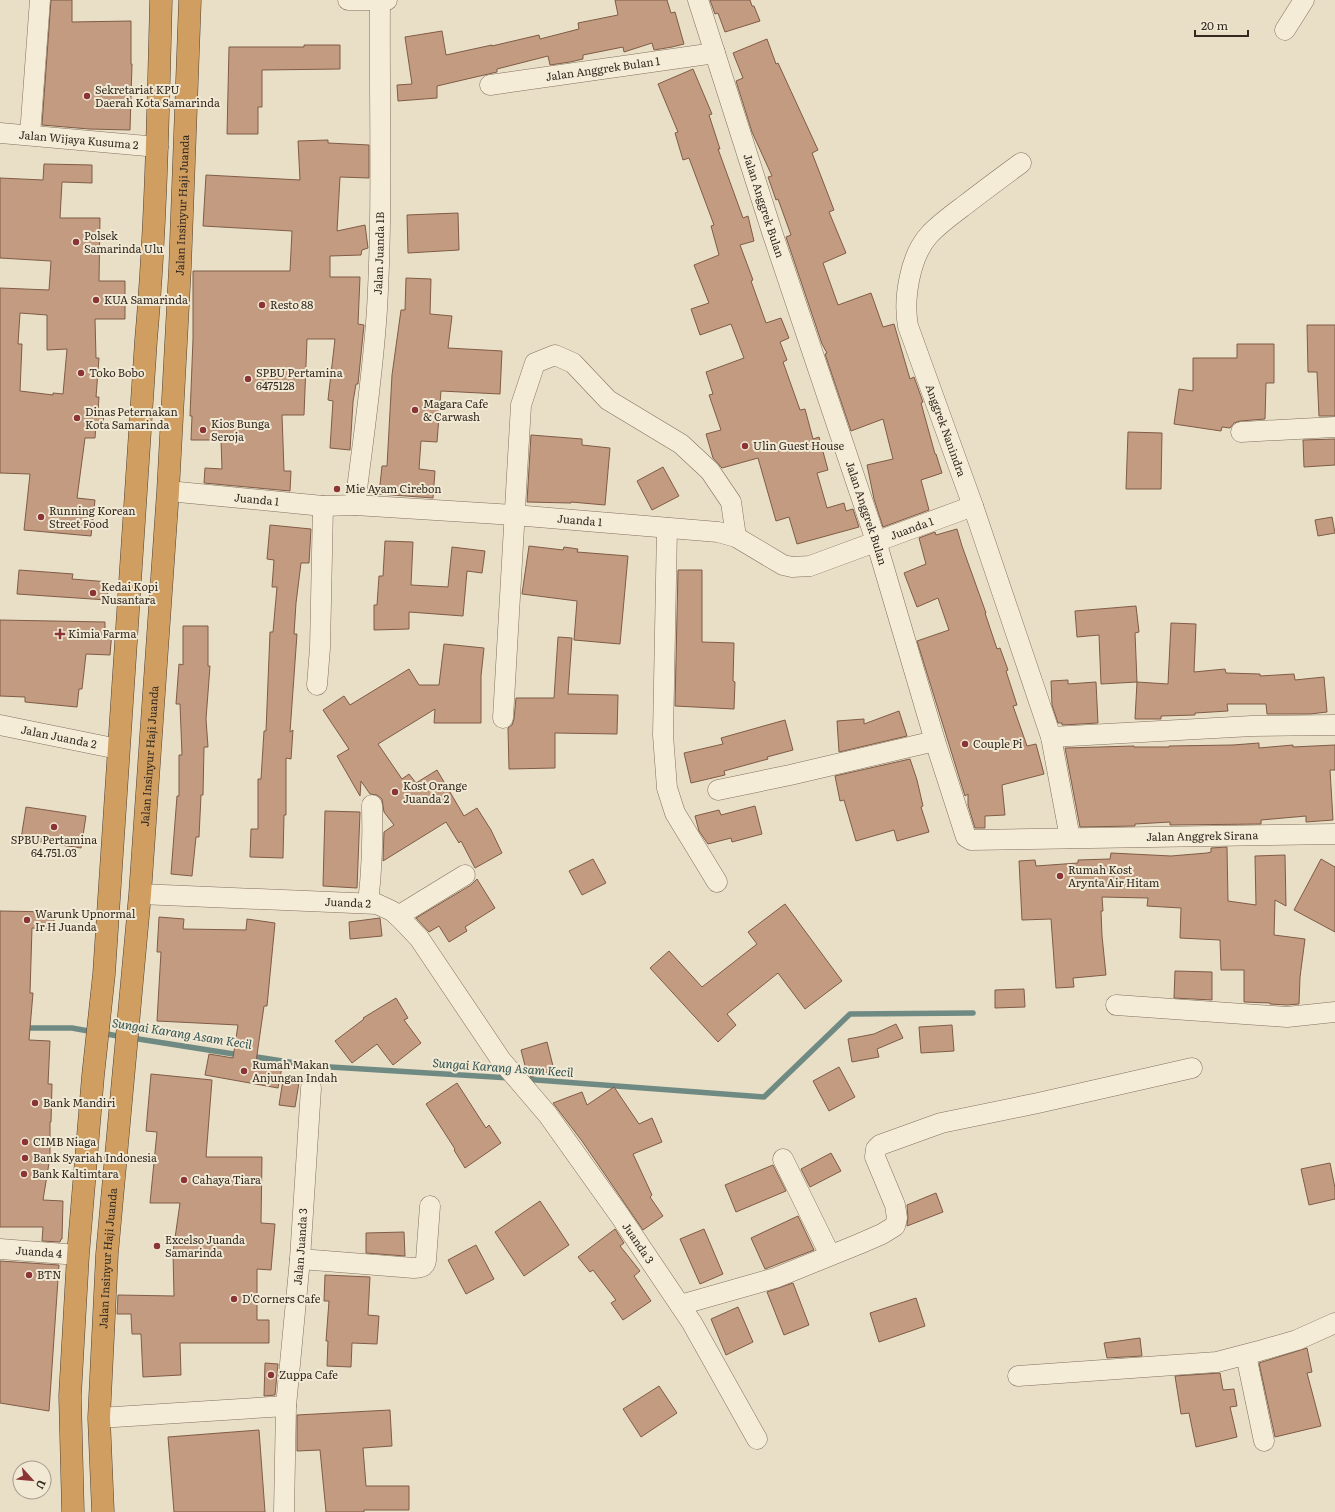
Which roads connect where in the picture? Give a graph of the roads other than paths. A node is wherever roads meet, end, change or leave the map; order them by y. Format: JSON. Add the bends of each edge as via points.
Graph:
{"nodes":[{"id":1,"x":40,"y":0,"type":"edge"},
{"id":2,"x":161,"y":0,"type":"edge"},
{"id":3,"x":190,"y":0,"type":"edge"},
{"id":4,"x":348,"y":0,"type":"edge"},
{"id":5,"x":382,"y":0,"type":"edge"},
{"id":6,"x":698,"y":0,"type":"edge"},
{"id":7,"x":1304,"y":0,"type":"edge"},
{"id":8,"x":1285,"y":30,"type":"dead end"},
{"id":9,"x":715,"y":53,"type":"junction"},
{"id":10,"x":490,"y":85,"type":"dead end"},
{"id":11,"x":0,"y":133,"type":"edge"},
{"id":12,"x":30,"y":135,"type":"junction"},
{"id":13,"x":158,"y":147,"type":"junction"},
{"id":14,"x":1021,"y":163,"type":"dead end"},
{"id":15,"x":152,"y":267,"type":"junction"},
{"id":16,"x":180,"y":268,"type":"junction"},
{"id":17,"x":1335,"y":427,"type":"edge"},
{"id":18,"x":1241,"y":432,"type":"dead end"},
{"id":19,"x":168,"y":491,"type":"junction"},
{"id":20,"x":355,"y":505,"type":"junction"},
{"id":21,"x":323,"y":506,"type":"junction"},
{"id":22,"x":973,"y":506,"type":"junction"},
{"id":23,"x":514,"y":515,"type":"junction"},
{"id":24,"x":667,"y":528,"type":"junction"},
{"id":25,"x":736,"y":537,"type":"junction"},
{"id":26,"x":876,"y":542,"type":"junction"},
{"id":27,"x":317,"y":685,"type":"dead end"},
{"id":28,"x":503,"y":718,"type":"dead end"},
{"id":29,"x":0,"y":725,"type":"edge"},
{"id":30,"x":1335,"y":725,"type":"edge"},
{"id":31,"x":1051,"y":737,"type":"junction"},
{"id":32,"x":935,"y":741,"type":"junction"},
{"id":33,"x":118,"y":749,"type":"junction"},
{"id":34,"x":718,"y":790,"type":"dead end"},
{"id":35,"x":372,"y":805,"type":"dead end"},
{"id":36,"x":1335,"y":834,"type":"edge"},
{"id":37,"x":1070,"y":838,"type":"junction"},
{"id":38,"x":465,"y":875,"type":"dead end"},
{"id":39,"x":717,"y":882,"type":"dead end"},
{"id":40,"x":140,"y":894,"type":"junction"},
{"id":41,"x":368,"y":903,"type":"junction"},
{"id":42,"x":398,"y":916,"type":"junction"},
{"id":43,"x":1116,"y":1005,"type":"dead end"},
{"id":44,"x":1335,"y":1012,"type":"edge"},
{"id":45,"x":501,"y":1060,"type":"joint"},
{"id":46,"x":1192,"y":1068,"type":"dead end"},
{"id":47,"x":311,"y":1088,"type":"dead end"},
{"id":48,"x":783,"y":1159,"type":"dead end"},
{"id":49,"x":430,"y":1206,"type":"dead end"},
{"id":50,"x":0,"y":1249,"type":"edge"},
{"id":51,"x":78,"y":1255,"type":"junction"},
{"id":52,"x":830,"y":1255,"type":"junction"},
{"id":53,"x":300,"y":1259,"type":"junction"},
{"id":54,"x":680,"y":1304,"type":"junction"},
{"id":55,"x":1335,"y":1323,"type":"edge"},
{"id":56,"x":1246,"y":1355,"type":"junction"},
{"id":57,"x":1018,"y":1376,"type":"dead end"},
{"id":58,"x":286,"y":1406,"type":"junction"},
{"id":59,"x":99,"y":1418,"type":"junction"},
{"id":60,"x":758,"y":1439,"type":"dead end"},
{"id":61,"x":1264,"y":1441,"type":"dead end"},
{"id":62,"x":73,"y":1512,"type":"edge"},
{"id":63,"x":103,"y":1512,"type":"edge"},
{"id":64,"x":284,"y":1512,"type":"edge"}],
"edges":[{"from":1,"to":12,"type":"street"},
{"from":2,"to":13,"type":"highway"},
{"from":3,"to":16,"type":"highway","name":"Jalan Insinyur Haji Juanda"},
{"from":4,"to":5,"type":"street"},
{"from":5,"to":20,"type":"street","name":"Jalan Juanda 1B","via":[[380,251],[377,310]]},
{"from":6,"to":9,"type":"street","name":"Jalan Anggrek Bulan"},
{"from":7,"to":8,"type":"street"},
{"from":9,"to":10,"type":"street","name":"Jalan Anggrek Bulan 1"},
{"from":9,"to":26,"type":"street","name":"Jalan Anggrek Bulan"},
{"from":11,"to":12,"type":"street","name":"Jalan Wijaya Kusuma 2"},
{"from":12,"to":13,"type":"street","name":"Jalan Wijaya Kusuma 2"},
{"from":13,"to":15,"type":"highway"},
{"from":14,"to":22,"type":"street","name":"Anggrek Nanindra","via":[[929,235],[921,247],[908,285],[908,326]]},
{"from":15,"to":16,"type":"highway"},
{"from":15,"to":33,"type":"highway"},
{"from":16,"to":19,"type":"highway","name":"Jalan Insinyur Haji Juanda"},
{"from":17,"to":18,"type":"street"},
{"from":19,"to":21,"type":"street","name":"Juanda 1"},
{"from":19,"to":40,"type":"highway","name":"Jalan Insinyur Haji Juanda"},
{"from":20,"to":21,"type":"street","name":"Juanda 1"},
{"from":20,"to":23,"type":"street","name":"Juanda 1"},
{"from":21,"to":27,"type":"street"},
{"from":22,"to":26,"type":"street","name":"Juanda 1"},
{"from":22,"to":31,"type":"street","name":"Anggrek Nanindra"},
{"from":23,"to":24,"type":"street","name":"Juanda 1"},
{"from":23,"to":25,"type":"street","via":[[521,405],[535,363],[555,355],[573,363],[608,400],[682,444],[710,471],[730,502]]},
{"from":23,"to":28,"type":"street"},
{"from":24,"to":25,"type":"street","name":"Juanda 1","via":[[718,532]]},
{"from":24,"to":39,"type":"street","via":[[663,735],[667,788],[675,812]]},
{"from":25,"to":26,"type":"street","name":"Juanda 1","via":[[783,565],[792,567],[810,566]]},
{"from":26,"to":32,"type":"street","name":"Jalan Anggrek Bulan"},
{"from":29,"to":33,"type":"street","name":"Jalan Juanda 2"},
{"from":30,"to":31,"type":"street","via":[[1252,726]]},
{"from":31,"to":37,"type":"street","name":"Anggrek Nanindra"},
{"from":32,"to":34,"type":"street"},
{"from":32,"to":37,"type":"street","name":"Jalan Anggrek Bulan","via":[[967,838]]},
{"from":33,"to":51,"type":"highway","via":[[104,974]]},
{"from":35,"to":41,"type":"street","via":[[373,840]]},
{"from":36,"to":37,"type":"street","name":"Jalan Anggrek Sirana"},
{"from":38,"to":42,"type":"street"},
{"from":40,"to":41,"type":"street","name":"Juanda 2"},
{"from":40,"to":59,"type":"highway","name":"Jalan Insinyur Haji Juanda","via":[[107,1254]]},
{"from":41,"to":42,"type":"street","name":"Juanda 2","via":[[383,906]]},
{"from":42,"to":45,"type":"street","name":"Juanda 2","via":[[419,938]]},
{"from":43,"to":44,"type":"street","via":[[1287,1017]]},
{"from":45,"to":54,"type":"street","name":"Juanda 3","via":[[548,1115]]},
{"from":46,"to":52,"type":"street","via":[[941,1123],[880,1145],[876,1149],[875,1157],[898,1218],[894,1226],[882,1234]]},
{"from":47,"to":53,"type":"street","name":"Jalan Juanda 3"},
{"from":48,"to":52,"type":"street"},
{"from":49,"to":53,"type":"street","via":[[426,1260],[422,1267]]},
{"from":50,"to":51,"type":"street","name":"Juanda 4"},
{"from":51,"to":62,"type":"highway","via":[[70,1396]]},
{"from":52,"to":54,"type":"street","via":[[775,1278]]},
{"from":53,"to":58,"type":"street","name":"Jalan Juanda 3"},
{"from":54,"to":60,"type":"street","name":"Juanda 3"},
{"from":55,"to":56,"type":"street","via":[[1298,1340]]},
{"from":56,"to":57,"type":"street","via":[[1217,1362]]},
{"from":56,"to":61,"type":"street"},
{"from":58,"to":59,"type":"street"},
{"from":58,"to":64,"type":"street","name":"Jalan Juanda 3"},
{"from":59,"to":63,"type":"highway","name":"Jalan Insinyur Haji Juanda"}]}
